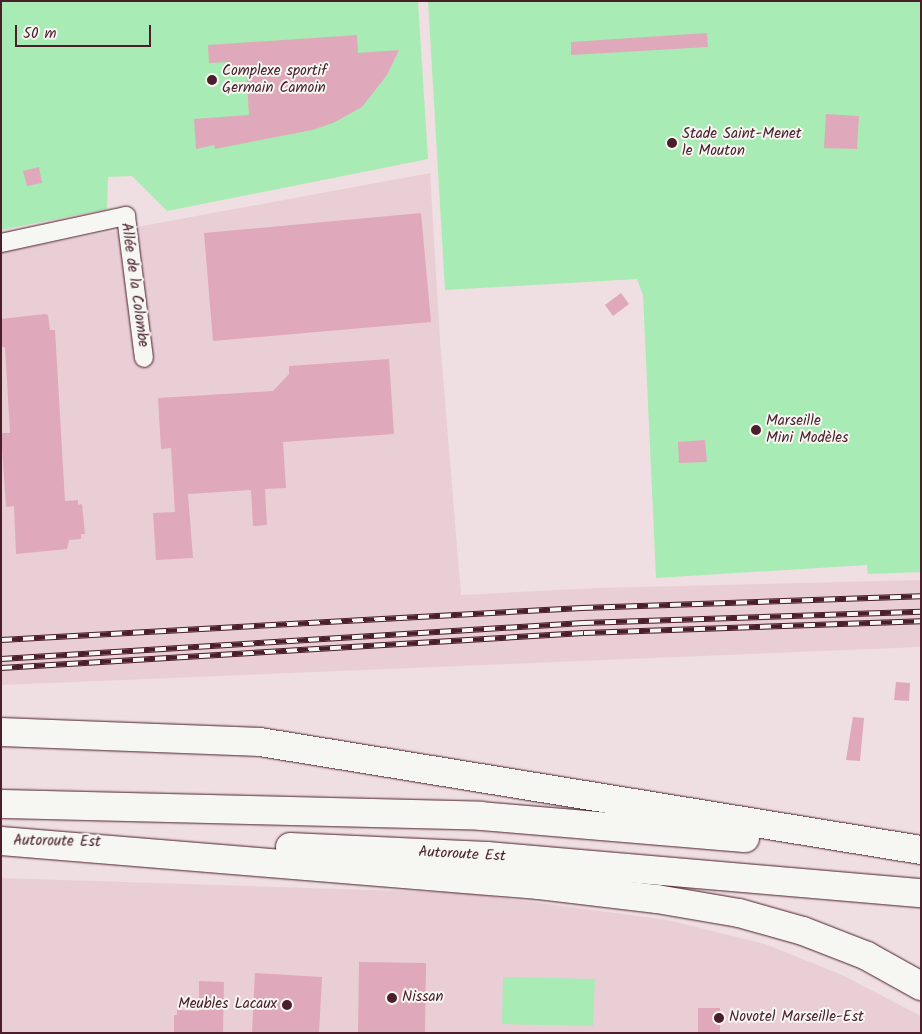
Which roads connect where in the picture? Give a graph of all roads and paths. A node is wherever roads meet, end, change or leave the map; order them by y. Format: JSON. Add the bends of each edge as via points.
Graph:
{"nodes":[{"id":1,"x":1,"y":242,"type":"edge"},
{"id":2,"x":144,"y":358,"type":"dead end"},
{"id":3,"x":1,"y":732,"type":"edge"},
{"id":4,"x":1,"y":804,"type":"edge"},
{"id":5,"x":1,"y":841,"type":"edge"},
{"id":6,"x":921,"y":851,"type":"edge"},
{"id":7,"x":921,"y":893,"type":"edge"},
{"id":8,"x":921,"y":986,"type":"edge"}],
"edges":[{"from":1,"to":2,"type":"street","name":"Allée de la Colombe","via":[[126,216]]},
{"from":3,"to":6,"type":"highway","via":[[260,742]]},
{"from":4,"to":6,"type":"highway","via":[[481,816]]},
{"from":5,"to":7,"type":"highway","name":"Autoroute Est","via":[[303,847],[487,856]]},
{"from":5,"to":8,"type":"highway","via":[[529,884],[657,899],[739,913],[802,931],[867,956]]}]}
